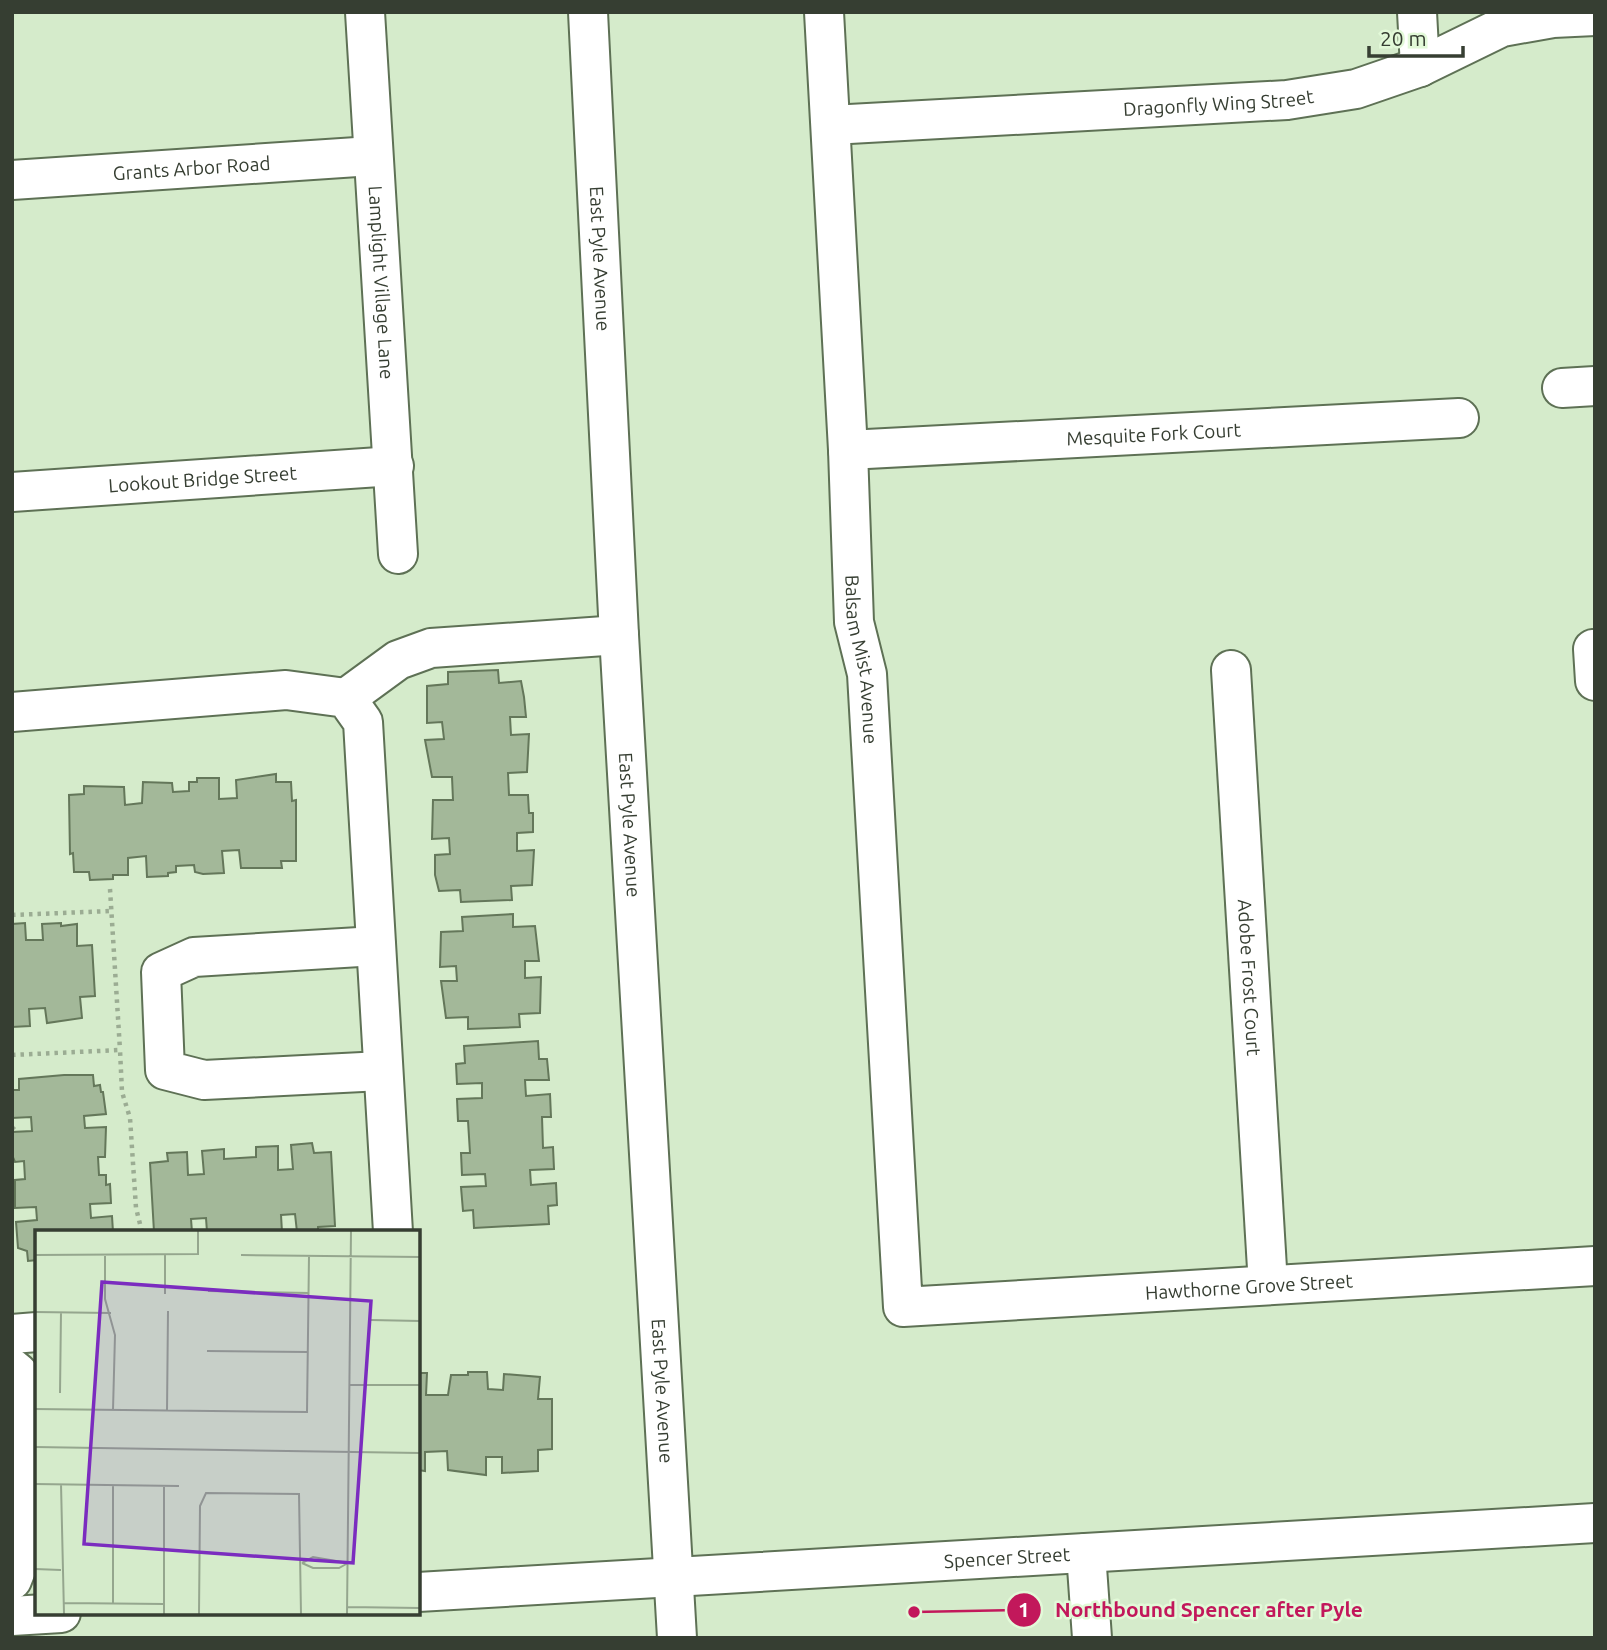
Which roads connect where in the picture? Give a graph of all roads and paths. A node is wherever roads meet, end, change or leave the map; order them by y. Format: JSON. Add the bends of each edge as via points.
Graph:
{"nodes":[{"id":1,"x":365,"y":12,"type":"edge"},
{"id":2,"x":588,"y":12,"type":"edge"},
{"id":3,"x":824,"y":12,"type":"edge"},
{"id":4,"x":1418,"y":12,"type":"edge"},
{"id":5,"x":1595,"y":16,"type":"edge"},
{"id":6,"x":1420,"y":67,"type":"junction"},
{"id":7,"x":831,"y":124,"type":"junction"},
{"id":8,"x":372,"y":156,"type":"junction"},
{"id":9,"x":12,"y":180,"type":"edge"},
{"id":10,"x":1459,"y":418,"type":"dead end"},
{"id":11,"x":848,"y":450,"type":"junction"},
{"id":12,"x":394,"y":466,"type":"junction"},
{"id":13,"x":12,"y":492,"type":"edge"},
{"id":14,"x":398,"y":554,"type":"dead end"},
{"id":15,"x":619,"y":635,"type":"junction"},
{"id":16,"x":1231,"y":670,"type":"dead end"},
{"id":17,"x":346,"y":698,"type":"junction"},
{"id":18,"x":12,"y":712,"type":"edge"},
{"id":19,"x":110,"y":889,"type":"dead end"},
{"id":20,"x":111,"y":911,"type":"junction"},
{"id":21,"x":12,"y":915,"type":"edge"},
{"id":22,"x":376,"y":946,"type":"junction"},
{"id":23,"x":120,"y":1050,"type":"junction"},
{"id":24,"x":12,"y":1055,"type":"edge"},
{"id":25,"x":382,"y":1071,"type":"junction"},
{"id":26,"x":142,"y":1230,"type":"edge"},
{"id":27,"x":393,"y":1230,"type":"edge"},
{"id":28,"x":1595,"y":1266,"type":"edge"},
{"id":29,"x":1268,"y":1285,"type":"junction"},
{"id":30,"x":903,"y":1307,"type":"joint"},
{"id":31,"x":35,"y":1332,"type":"edge"},
{"id":32,"x":12,"y":1334,"type":"edge"},
{"id":33,"x":12,"y":1368,"type":"edge"},
{"id":34,"x":15,"y":1428,"type":"edge"},
{"id":35,"x":1595,"y":1523,"type":"edge"},
{"id":36,"x":1086,"y":1553,"type":"junction"},
{"id":37,"x":673,"y":1577,"type":"junction"},
{"id":38,"x":12,"y":1580,"type":"edge"},
{"id":39,"x":420,"y":1592,"type":"edge"},
{"id":40,"x":35,"y":1615,"type":"edge"},
{"id":41,"x":12,"y":1616,"type":"edge"},
{"id":42,"x":677,"y":1638,"type":"edge"},
{"id":43,"x":1092,"y":1638,"type":"edge"}],
"edges":[{"from":1,"to":8,"type":"street","name":"Lamplight Village Lane"},
{"from":2,"to":15,"type":"street","name":"East Pyle Avenue"},
{"from":3,"to":7,"type":"street","name":"Balsam Mist Avenue"},
{"from":4,"to":6,"type":"street"},
{"from":5,"to":6,"type":"street","name":"Dragonfly Wing Street","via":[[1502,27]]},
{"from":6,"to":7,"type":"street","name":"Dragonfly Wing Street","via":[[1356,89],[1287,100]]},
{"from":7,"to":11,"type":"street","name":"Balsam Mist Avenue"},
{"from":8,"to":9,"type":"street","name":"Grants Arbor Road"},
{"from":8,"to":12,"type":"street","name":"Lamplight Village Lane"},
{"from":10,"to":11,"type":"street","name":"Mesquite Fork Court"},
{"from":11,"to":30,"type":"street","name":"Balsam Mist Avenue","via":[[854,622],[867,674]]},
{"from":12,"to":13,"type":"street","name":"Lookout Bridge Street"},
{"from":12,"to":14,"type":"street","name":"Lamplight Village Lane"},
{"from":15,"to":17,"type":"street","via":[[430,648],[398,660]]},
{"from":15,"to":37,"type":"street","name":"East Pyle Avenue"},
{"from":16,"to":29,"type":"street","name":"Adobe Frost Court"},
{"from":17,"to":18,"type":"street","via":[[286,690]]},
{"from":17,"to":22,"type":"street","via":[[363,722]]},
{"from":19,"to":20,"type":"path"},
{"from":20,"to":21,"type":"path"},
{"from":20,"to":23,"type":"path"},
{"from":22,"to":25,"type":"street"},
{"from":22,"to":25,"type":"street","via":[[194,957],[162,972],[165,1070],[204,1080]]},
{"from":23,"to":24,"type":"path"},
{"from":23,"to":26,"type":"path"},
{"from":25,"to":27,"type":"street"},
{"from":28,"to":29,"type":"street","name":"Hawthorne Grove Street"},
{"from":29,"to":30,"type":"street","name":"Hawthorne Grove Street"},
{"from":31,"to":32,"type":"street"},
{"from":33,"to":34,"type":"street","via":[[18,1373]]},
{"from":34,"to":38,"type":"street","via":[[25,1547]]},
{"from":35,"to":36,"type":"street","name":"Spencer Street"},
{"from":36,"to":37,"type":"street","name":"Spencer Street"},
{"from":36,"to":43,"type":"street"},
{"from":37,"to":39,"type":"street","name":"Spencer Street"},
{"from":37,"to":42,"type":"street","name":"East Pyle Avenue"},
{"from":40,"to":41,"type":"street"}]}
